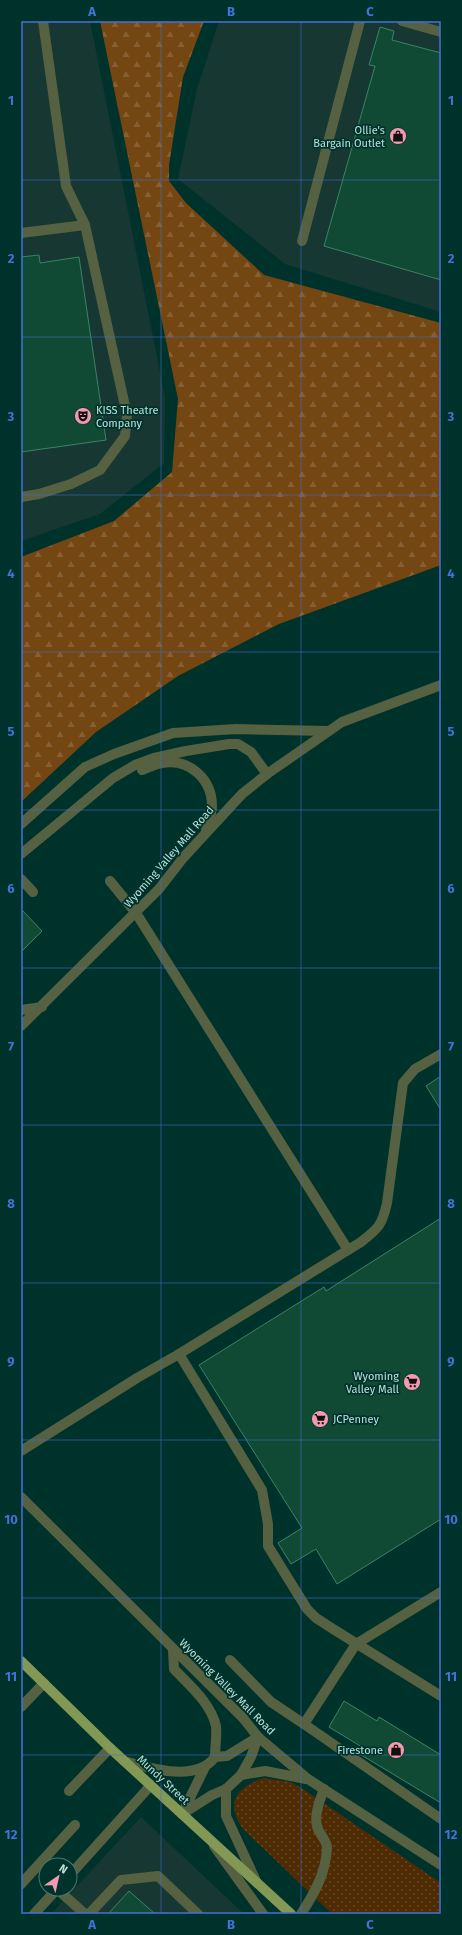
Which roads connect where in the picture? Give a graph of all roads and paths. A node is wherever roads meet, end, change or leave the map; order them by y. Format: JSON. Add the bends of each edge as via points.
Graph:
{"nodes":[{"id":1,"x":43,"y":21,"type":"edge"},
{"id":2,"x":360,"y":21,"type":"edge"},
{"id":3,"x":402,"y":21,"type":"edge"},
{"id":4,"x":441,"y":32,"type":"edge"},
{"id":5,"x":85,"y":225,"type":"junction"},
{"id":6,"x":21,"y":233,"type":"edge"},
{"id":7,"x":302,"y":241,"type":"dead end"},
{"id":8,"x":21,"y":497,"type":"edge"},
{"id":9,"x":441,"y":685,"type":"edge"},
{"id":10,"x":327,"y":731,"type":"junction"},
{"id":11,"x":267,"y":774,"type":"junction"},
{"id":12,"x":113,"y":778,"type":"junction"},
{"id":13,"x":21,"y":824,"type":"edge"},
{"id":14,"x":205,"y":834,"type":"junction"},
{"id":15,"x":21,"y":854,"type":"edge"},
{"id":16,"x":21,"y":879,"type":"edge"},
{"id":17,"x":110,"y":881,"type":"dead end"},
{"id":18,"x":33,"y":892,"type":"dead end"},
{"id":19,"x":136,"y":913,"type":"junction"},
{"id":20,"x":42,"y":1007,"type":"junction"},
{"id":21,"x":21,"y":1010,"type":"edge"},
{"id":22,"x":21,"y":1026,"type":"edge"},
{"id":23,"x":441,"y":1054,"type":"edge"},
{"id":24,"x":348,"y":1250,"type":"junction"},
{"id":25,"x":179,"y":1354,"type":"junction"},
{"id":26,"x":21,"y":1451,"type":"edge"},
{"id":27,"x":21,"y":1497,"type":"edge"},
{"id":28,"x":441,"y":1592,"type":"edge"},
{"id":29,"x":356,"y":1644,"type":"junction"},
{"id":30,"x":173,"y":1650,"type":"junction"},
{"id":31,"x":230,"y":1660,"type":"dead end"},
{"id":32,"x":21,"y":1661,"type":"edge"},
{"id":33,"x":44,"y":1683,"type":"junction"},
{"id":34,"x":441,"y":1696,"type":"edge"},
{"id":35,"x":21,"y":1707,"type":"edge"},
{"id":36,"x":304,"y":1724,"type":"junction"},
{"id":37,"x":258,"y":1737,"type":"junction"},
{"id":38,"x":110,"y":1748,"type":"junction"},
{"id":39,"x":215,"y":1757,"type":"junction"},
{"id":40,"x":124,"y":1761,"type":"junction"},
{"id":41,"x":205,"y":1767,"type":"junction"},
{"id":42,"x":241,"y":1775,"type":"junction"},
{"id":43,"x":308,"y":1779,"type":"junction"},
{"id":44,"x":151,"y":1785,"type":"junction"},
{"id":45,"x":226,"y":1789,"type":"junction"},
{"id":46,"x":324,"y":1789,"type":"junction"},
{"id":47,"x":69,"y":1791,"type":"dead end"},
{"id":48,"x":182,"y":1814,"type":"junction"},
{"id":49,"x":441,"y":1819,"type":"edge"},
{"id":50,"x":75,"y":1825,"type":"dead end"},
{"id":51,"x":205,"y":1835,"type":"junction"},
{"id":52,"x":441,"y":1865,"type":"edge"},
{"id":53,"x":78,"y":1866,"type":"edge"},
{"id":54,"x":256,"y":1881,"type":"junction"},
{"id":55,"x":21,"y":1884,"type":"edge"},
{"id":56,"x":50,"y":1897,"type":"edge"},
{"id":57,"x":66,"y":1897,"type":"edge"},
{"id":58,"x":34,"y":1914,"type":"edge"},
{"id":59,"x":85,"y":1914,"type":"edge"},
{"id":60,"x":89,"y":1914,"type":"edge"},
{"id":61,"x":198,"y":1914,"type":"edge"},
{"id":62,"x":263,"y":1914,"type":"edge"},
{"id":63,"x":290,"y":1914,"type":"edge"},
{"id":64,"x":300,"y":1914,"type":"edge"}],
"edges":[{"from":1,"to":5,"type":"lane","via":[[66,186]]},
{"from":2,"to":7,"type":"lane"},
{"from":3,"to":4,"type":"lane"},
{"from":5,"to":6,"type":"lane"},
{"from":5,"to":8,"type":"lane","via":[[127,415],[125,436],[100,470],[71,484]]},
{"from":9,"to":10,"type":"lane","name":"Wyoming Valley Mall Road","via":[[342,722]]},
{"from":10,"to":11,"type":"lane","name":"Wyoming Valley Mall Road"},
{"from":10,"to":13,"type":"lane","via":[[236,728],[173,733],[85,767]]},
{"from":11,"to":12,"type":"lane","via":[[246,747],[230,744],[154,758],[135,765]]},
{"from":11,"to":14,"type":"lane","name":"Wyoming Valley Mall Road","via":[[242,794]]},
{"from":12,"to":14,"type":"lane","via":[[162,763],[174,762],[189,766],[197,771],[205,782],[212,805]]},
{"from":12,"to":15,"type":"lane"},
{"from":14,"to":19,"type":"lane","name":"Wyoming Valley Mall Road"},
{"from":16,"to":18,"type":"lane"},
{"from":17,"to":19,"type":"lane"},
{"from":19,"to":20,"type":"lane","name":"Wyoming Valley Mall Road"},
{"from":19,"to":24,"type":"lane"},
{"from":20,"to":21,"type":"lane"},
{"from":20,"to":22,"type":"lane","name":"Wyoming Valley Mall Road"},
{"from":23,"to":24,"type":"lane","via":[[415,1069],[403,1084],[383,1221],[374,1232]]},
{"from":24,"to":25,"type":"lane"},
{"from":25,"to":26,"type":"lane"},
{"from":25,"to":29,"type":"lane","via":[[262,1490],[268,1524],[268,1546],[283,1571],[307,1609],[316,1618]]},
{"from":27,"to":30,"type":"lane","name":"Wyoming Valley Mall Road"},
{"from":28,"to":29,"type":"lane"},
{"from":29,"to":34,"type":"lane"},
{"from":29,"to":36,"type":"lane"},
{"from":30,"to":37,"type":"lane","name":"Wyoming Valley Mall Road","via":[[243,1718]]},
{"from":30,"to":39,"type":"lane","via":[[174,1669],[203,1700],[214,1719],[217,1736]]},
{"from":31,"to":36,"type":"lane","via":[[271,1702]]},
{"from":32,"to":33,"type":"main road","name":"Mundy Street"},
{"from":33,"to":35,"type":"lane"},
{"from":33,"to":38,"type":"main road","name":"Mundy Street"},
{"from":36,"to":49,"type":"lane"},
{"from":37,"to":39,"type":"lane","via":[[227,1756]]},
{"from":37,"to":42,"type":"lane"},
{"from":37,"to":43,"type":"lane","name":"Wyoming Valley Mall Road"},
{"from":38,"to":40,"type":"main road","name":"Mundy Street"},
{"from":38,"to":47,"type":"lane"},
{"from":39,"to":41,"type":"lane"},
{"from":40,"to":41,"type":"lane","via":[[173,1772]]},
{"from":40,"to":44,"type":"main road","name":"Mundy Street"},
{"from":41,"to":48,"type":"lane"},
{"from":42,"to":43,"type":"lane","via":[[264,1771]]},
{"from":42,"to":45,"type":"lane"},
{"from":43,"to":46,"type":"lane","name":"Wyoming Valley Mall Road"},
{"from":44,"to":48,"type":"main road","name":"Mundy Street"},
{"from":44,"to":53,"type":"lane"},
{"from":45,"to":48,"type":"lane"},
{"from":45,"to":54,"type":"lane","via":[[226,1816]]},
{"from":46,"to":52,"type":"lane","name":"Wyoming Valley Mall Road"},
{"from":46,"to":64,"type":"lane","via":[[317,1810],[317,1826],[327,1847],[323,1871],[313,1895]]},
{"from":48,"to":51,"type":"main road","name":"Mundy Street"},
{"from":50,"to":55,"type":"lane"},
{"from":51,"to":54,"type":"main road","name":"Mundy Street"},
{"from":51,"to":62,"type":"lane"},
{"from":54,"to":63,"type":"main road","name":"Mundy Street"},
{"from":56,"to":58,"type":"lane"},
{"from":57,"to":59,"type":"lane"},
{"from":60,"to":61,"type":"lane","via":[[121,1880],[158,1876]]}]}
